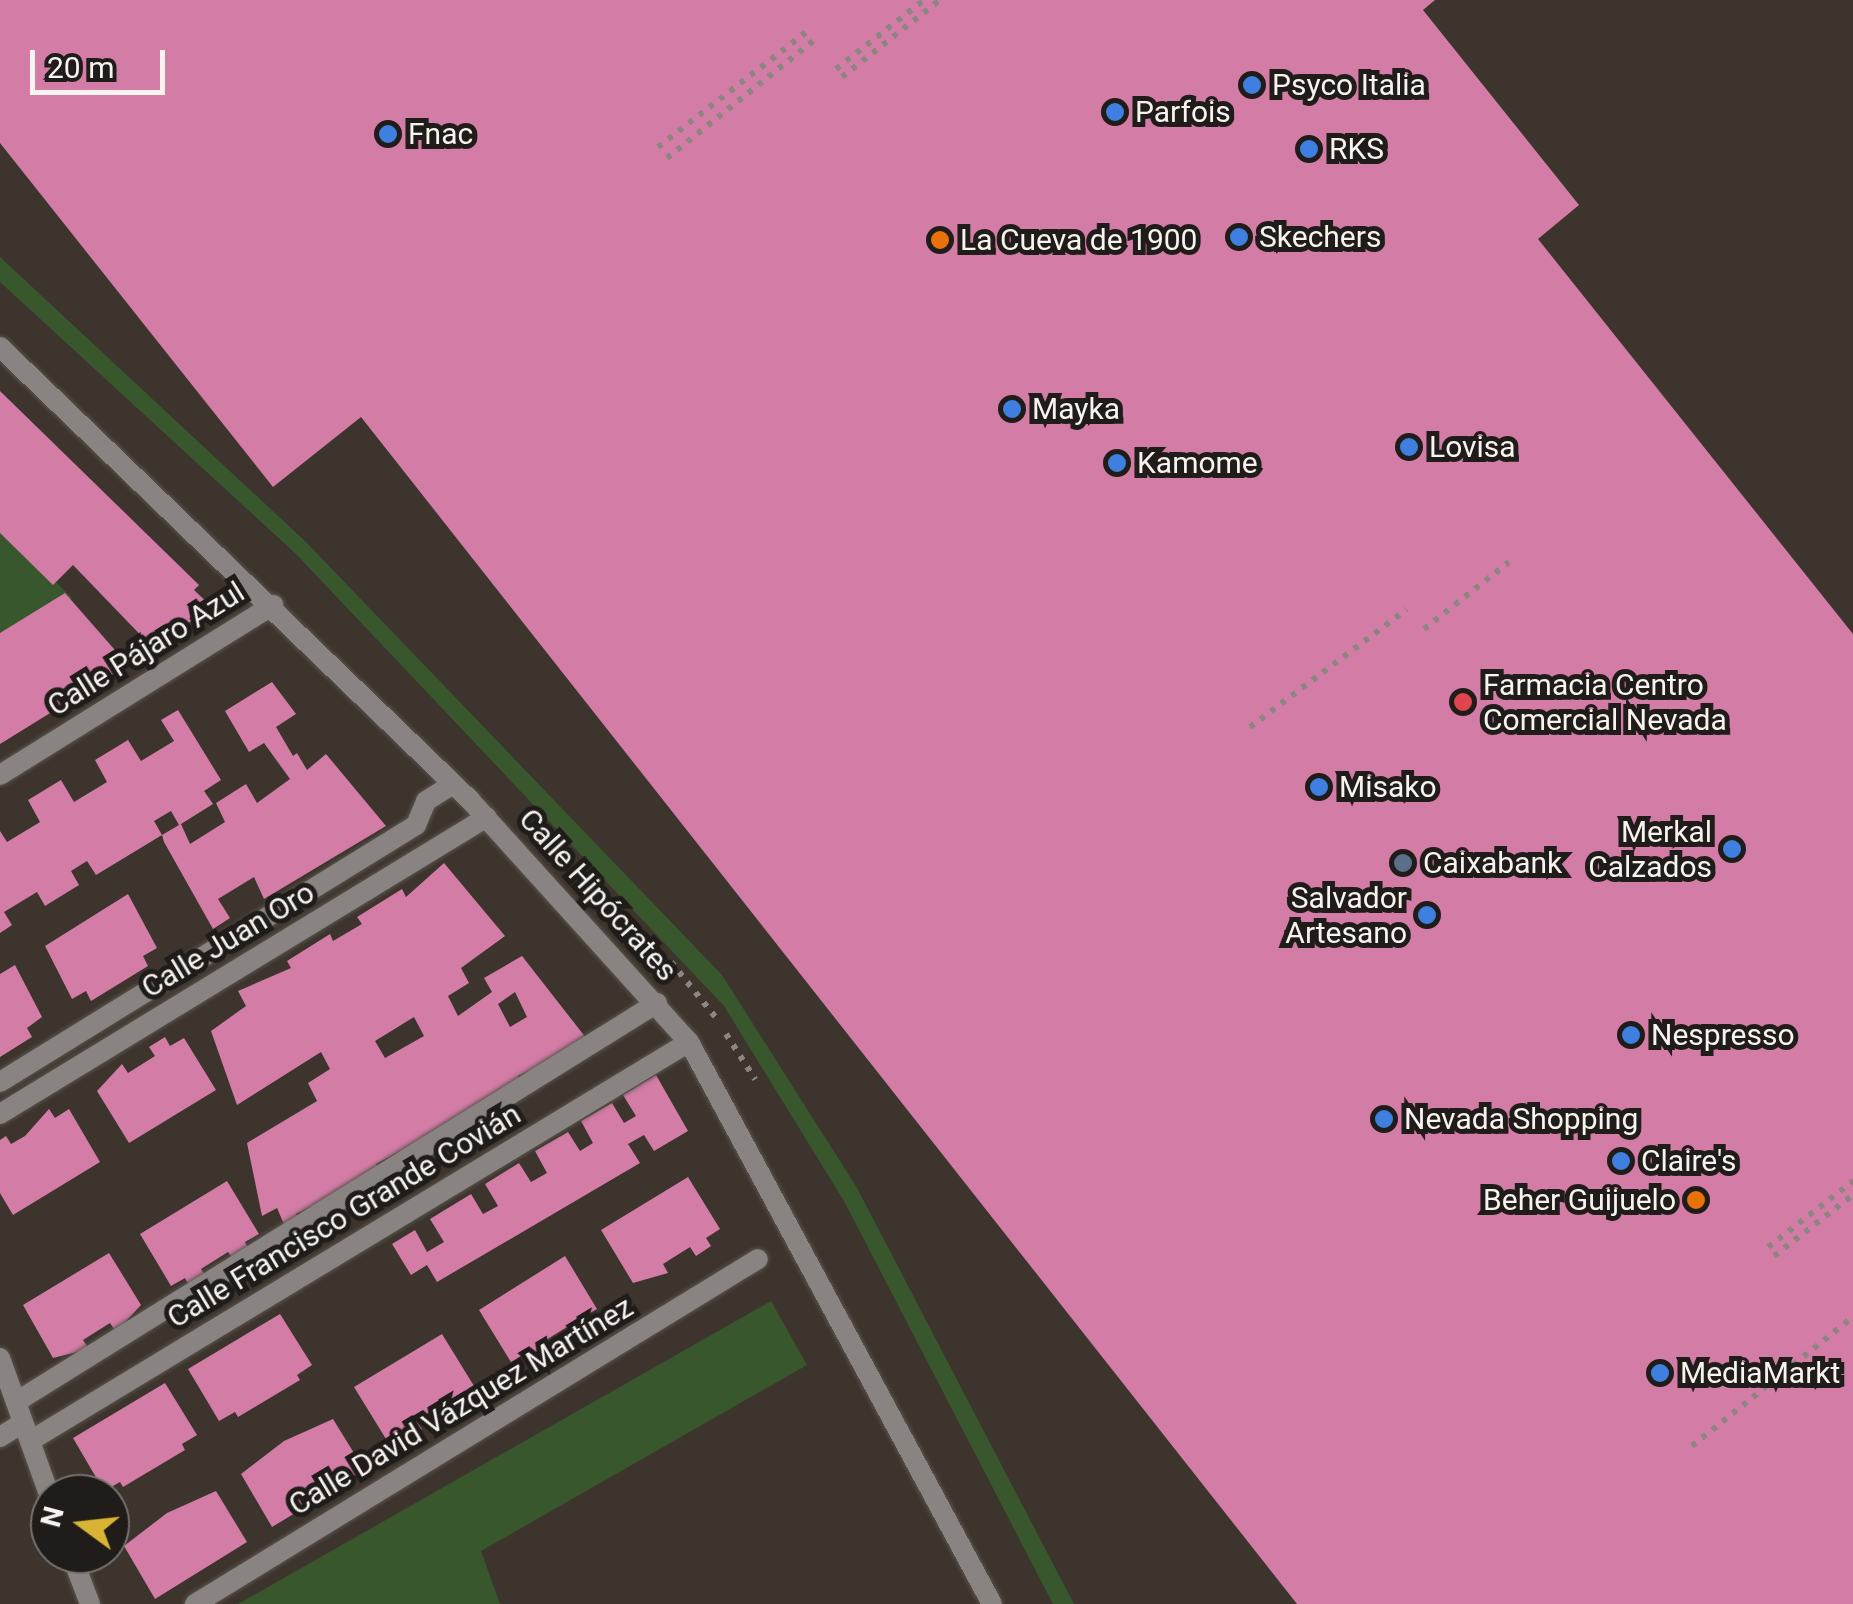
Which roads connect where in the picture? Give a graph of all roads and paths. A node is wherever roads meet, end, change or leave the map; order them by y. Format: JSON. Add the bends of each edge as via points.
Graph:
{"nodes":[{"id":1,"x":924,"y":0,"type":"edge"},
{"id":2,"x":940,"y":0,"type":"edge"},
{"id":3,"x":806,"y":32,"type":"dead end"},
{"id":4,"x":813,"y":41,"type":"dead end"},
{"id":5,"x":836,"y":70,"type":"dead end"},
{"id":6,"x":842,"y":77,"type":"dead end"},
{"id":7,"x":658,"y":147,"type":"dead end"},
{"id":8,"x":667,"y":158,"type":"dead end"},
{"id":9,"x":0,"y":347,"type":"edge"},
{"id":10,"x":1509,"y":562,"type":"dead end"},
{"id":11,"x":273,"y":605,"type":"junction"},
{"id":12,"x":1408,"y":609,"type":"dead end"},
{"id":13,"x":1424,"y":629,"type":"dead end"},
{"id":14,"x":1250,"y":727,"type":"dead end"},
{"id":15,"x":0,"y":776,"type":"edge"},
{"id":16,"x":454,"y":784,"type":"junction"},
{"id":17,"x":487,"y":817,"type":"junction"},
{"id":18,"x":657,"y":1002,"type":"junction"},
{"id":19,"x":689,"y":1042,"type":"junction"},
{"id":20,"x":0,"y":1082,"type":"edge"},
{"id":21,"x":0,"y":1114,"type":"edge"},
{"id":22,"x":1853,"y":1181,"type":"edge"},
{"id":23,"x":1853,"y":1194,"type":"edge"},
{"id":24,"x":1768,"y":1247,"type":"dead end"},
{"id":25,"x":1774,"y":1256,"type":"dead end"},
{"id":26,"x":758,"y":1259,"type":"dead end"},
{"id":27,"x":1853,"y":1317,"type":"edge"},
{"id":28,"x":0,"y":1358,"type":"edge"},
{"id":29,"x":22,"y":1422,"type":"junction"},
{"id":30,"x":0,"y":1436,"type":"edge"},
{"id":31,"x":1692,"y":1446,"type":"dead end"},
{"id":32,"x":42,"y":1474,"type":"edge"},
{"id":33,"x":79,"y":1574,"type":"edge"},
{"id":34,"x":90,"y":1604,"type":"edge"},
{"id":35,"x":195,"y":1604,"type":"edge"},
{"id":36,"x":992,"y":1604,"type":"edge"}],
"edges":[{"from":1,"to":5,"type":"path"},
{"from":2,"to":6,"type":"path"},
{"from":3,"to":7,"type":"path"},
{"from":4,"to":8,"type":"path"},
{"from":9,"to":11,"type":"street","name":"Calle Hipócrates"},
{"from":10,"to":13,"type":"path"},
{"from":11,"to":15,"type":"street","name":"Calle Pájaro Azul"},
{"from":11,"to":16,"type":"street","name":"Calle Hipócrates"},
{"from":12,"to":14,"type":"path"},
{"from":16,"to":17,"type":"street","name":"Calle Hipócrates"},
{"from":16,"to":20,"type":"street","name":"Calle Juan Oro","via":[[426,800],[416,824]]},
{"from":17,"to":18,"type":"street","name":"Calle Hipócrates"},
{"from":17,"to":21,"type":"street","name":"Calle Juan Oro"},
{"from":18,"to":19,"type":"street","name":"Calle Hipócrates"},
{"from":18,"to":29,"type":"street","name":"Calle Francisco Grande Covián"},
{"from":19,"to":29,"type":"street","name":"Calle Francisco Grande Covián"},
{"from":19,"to":36,"type":"street","name":"Calle Hipócrates"},
{"from":22,"to":24,"type":"path"},
{"from":23,"to":25,"type":"path"},
{"from":26,"to":35,"type":"street","name":"Calle David Vázquez Martínez"},
{"from":27,"to":31,"type":"path"},
{"from":28,"to":29,"type":"street"},
{"from":29,"to":30,"type":"street"},
{"from":29,"to":32,"type":"street"},
{"from":33,"to":34,"type":"street"}]}
